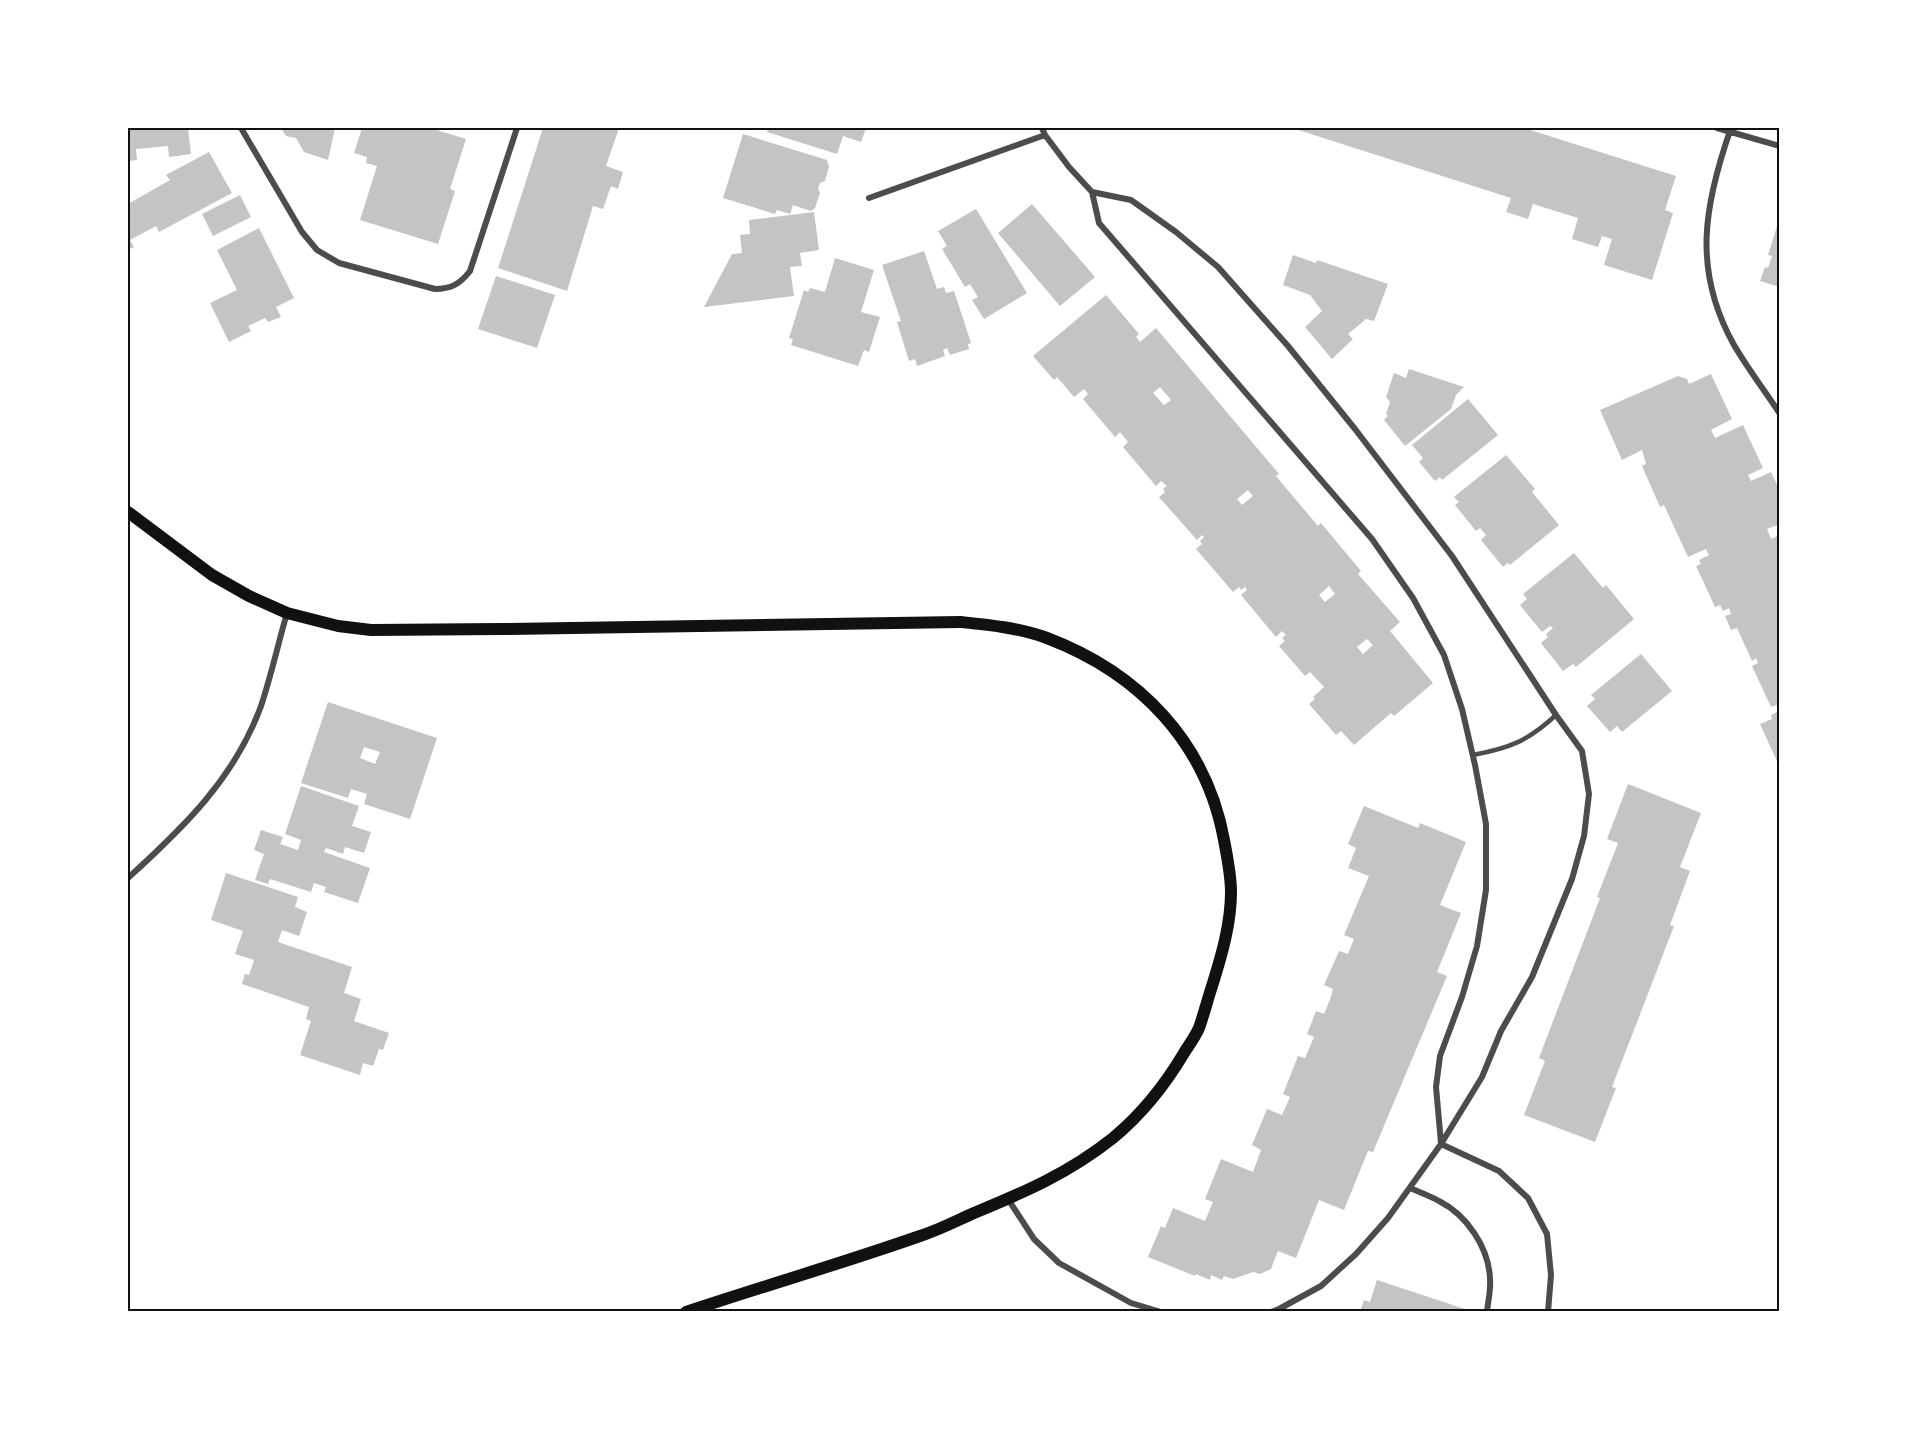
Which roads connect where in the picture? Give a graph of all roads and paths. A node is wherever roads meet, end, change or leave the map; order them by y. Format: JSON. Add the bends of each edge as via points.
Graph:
{"nodes":[{"id":1,"x":241,"y":128,"type":"edge"},
{"id":2,"x":517,"y":128,"type":"edge"},
{"id":3,"x":1042,"y":128,"type":"edge"},
{"id":4,"x":1717,"y":128,"type":"edge"},
{"id":5,"x":1730,"y":129,"type":"edge"},
{"id":6,"x":1045,"y":135,"type":"junction"},
{"id":7,"x":1779,"y":146,"type":"edge"},
{"id":8,"x":1092,"y":192,"type":"junction"},
{"id":9,"x":868,"y":198,"type":"dead end"},
{"id":10,"x":1779,"y":414,"type":"edge"},
{"id":11,"x":128,"y":512,"type":"edge"},
{"id":12,"x":287,"y":613,"type":"junction"},
{"id":13,"x":1556,"y":715,"type":"junction"},
{"id":14,"x":1473,"y":755,"type":"junction"},
{"id":15,"x":128,"y":878,"type":"edge"},
{"id":16,"x":1441,"y":1144,"type":"junction"},
{"id":17,"x":1410,"y":1188,"type":"junction"},
{"id":18,"x":1008,"y":1199,"type":"junction"},
{"id":19,"x":686,"y":1311,"type":"edge"},
{"id":20,"x":1161,"y":1311,"type":"edge"},
{"id":21,"x":1271,"y":1311,"type":"edge"},
{"id":22,"x":1488,"y":1311,"type":"edge"},
{"id":23,"x":1548,"y":1311,"type":"edge"}],
"edges":[{"from":1,"to":2,"type":"street","via":[[317,250],[346,265],[435,289],[458,284],[470,271]]},
{"from":3,"to":6,"type":"street"},
{"from":4,"to":5,"type":"street"},
{"from":5,"to":7,"type":"street"},
{"from":5,"to":10,"type":"street","via":[[1706,223],[1706,263],[1716,305],[1734,344]]},
{"from":6,"to":8,"type":"street"},
{"from":6,"to":9,"type":"street"},
{"from":8,"to":13,"type":"street","via":[[1131,200],[1218,267],[1296,356],[1452,556]]},
{"from":8,"to":14,"type":"street","via":[[1099,223],[1372,539],[1413,598],[1444,655]]},
{"from":11,"to":12,"type":"main road","via":[[212,575]]},
{"from":12,"to":15,"type":"street","via":[[260,707],[237,755],[212,794]]},
{"from":12,"to":18,"type":"main road","via":[[370,630],[961,622],[1004,627],[1079,651],[1148,700],[1193,752],[1221,820],[1231,891],[1218,969],[1198,1031],[1164,1085],[1138,1114],[1081,1162]]},
{"from":13,"to":14,"type":"lane","via":[[1536,734]]},
{"from":13,"to":16,"type":"street","via":[[1582,751],[1589,794],[1584,836],[1564,899],[1532,977],[1501,1031],[1482,1077]]},
{"from":14,"to":16,"type":"street","via":[[1486,824],[1486,890],[1478,946],[1440,1056],[1437,1087]]},
{"from":16,"to":17,"type":"street"},
{"from":16,"to":23,"type":"street","via":[[1499,1171],[1528,1198],[1547,1234],[1551,1275]]},
{"from":17,"to":21,"type":"street","via":[[1388,1218],[1321,1286]]},
{"from":17,"to":22,"type":"street","via":[[1441,1201],[1474,1232],[1485,1252],[1490,1278]]},
{"from":18,"to":19,"type":"main road","via":[[923,1235]]},
{"from":18,"to":20,"type":"street","via":[[1034,1239],[1059,1263],[1131,1303]]}]}
